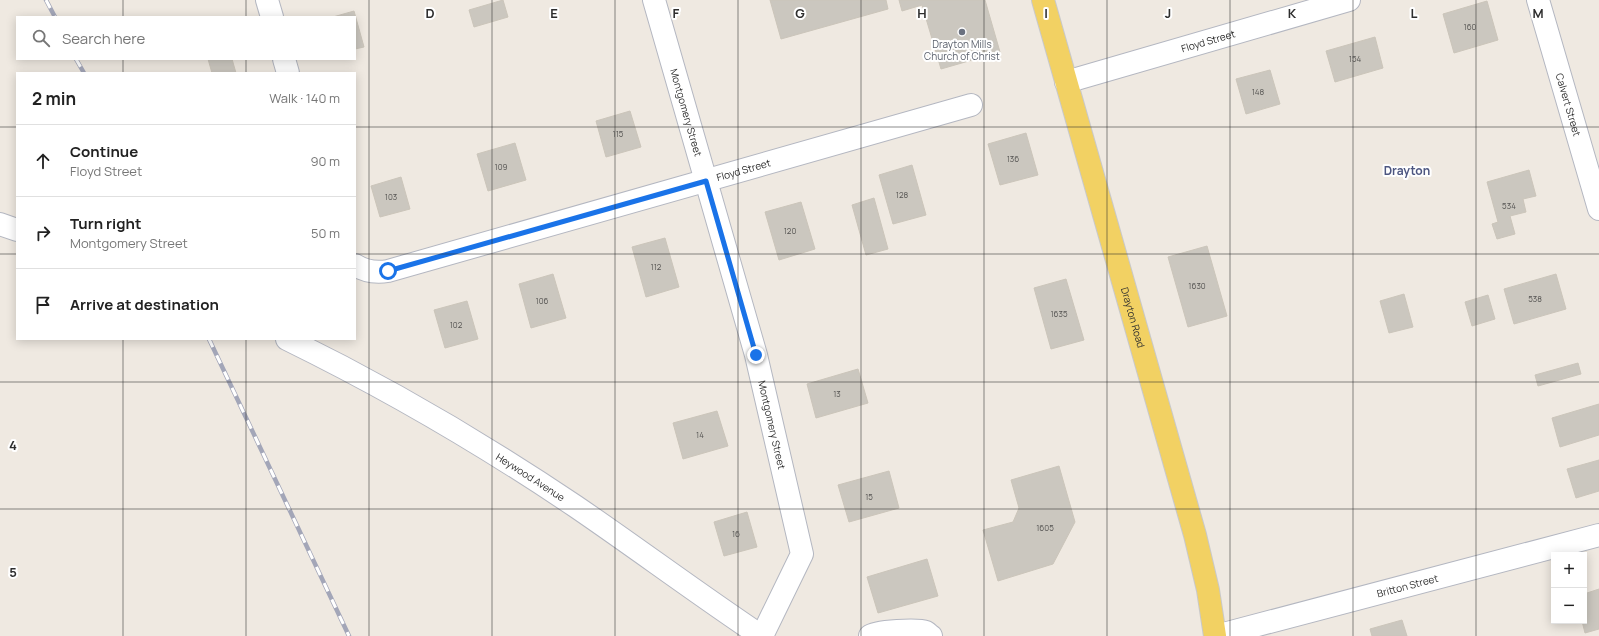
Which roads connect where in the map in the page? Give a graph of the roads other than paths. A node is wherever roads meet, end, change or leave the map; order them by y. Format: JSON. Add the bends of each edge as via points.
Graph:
{"nodes":[{"id":1,"x":267,"y":0,"type":"edge"},
{"id":2,"x":654,"y":0,"type":"edge"},
{"id":3,"x":1043,"y":0,"type":"edge"},
{"id":4,"x":1349,"y":0,"type":"edge"},
{"id":5,"x":1538,"y":0,"type":"edge"},
{"id":6,"x":272,"y":16,"type":"edge"},
{"id":7,"x":284,"y":60,"type":"edge"},
{"id":8,"x":288,"y":72,"type":"edge"},
{"id":9,"x":1066,"y":82,"type":"junction"},
{"id":10,"x":971,"y":105,"type":"dead end"},
{"id":11,"x":706,"y":181,"type":"junction"},
{"id":12,"x":1599,"y":208,"type":"edge"},
{"id":13,"x":0,"y":224,"type":"edge"},
{"id":14,"x":16,"y":230,"type":"edge"},
{"id":15,"x":356,"y":265,"type":"edge"},
{"id":16,"x":289,"y":340,"type":"edge"},
{"id":17,"x":1599,"y":535,"type":"edge"},
{"id":18,"x":762,"y":636,"type":"edge"},
{"id":19,"x":870,"y":636,"type":"edge"},
{"id":20,"x":931,"y":636,"type":"edge"},
{"id":21,"x":1216,"y":636,"type":"edge"}],
"edges":[{"from":1,"to":6,"type":"street"},
{"from":2,"to":11,"type":"street","name":"Montgomery Street"},
{"from":3,"to":9,"type":"main road","name":"Drayton Road"},
{"from":4,"to":9,"type":"street","name":"Floyd Street"},
{"from":5,"to":12,"type":"street","name":"Calvert Street"},
{"from":7,"to":8,"type":"street"},
{"from":9,"to":21,"type":"main road","name":"Drayton Road","via":[[1194,535]]},
{"from":10,"to":11,"type":"street","name":"Floyd Street"},
{"from":11,"to":15,"type":"street","name":"Floyd Street","via":[[388,271],[379,273]]},
{"from":11,"to":18,"type":"street","name":"Montgomery Street","via":[[756,355],[802,554]]},
{"from":13,"to":14,"type":"street"},
{"from":16,"to":18,"type":"street","name":"Heywood Avenue","via":[[398,396],[465,435],[575,506]]},
{"from":17,"to":21,"type":"street","name":"Britton Street"},
{"from":19,"to":20,"type":"street","via":[[874,633],[902,631],[926,632]]}]}
